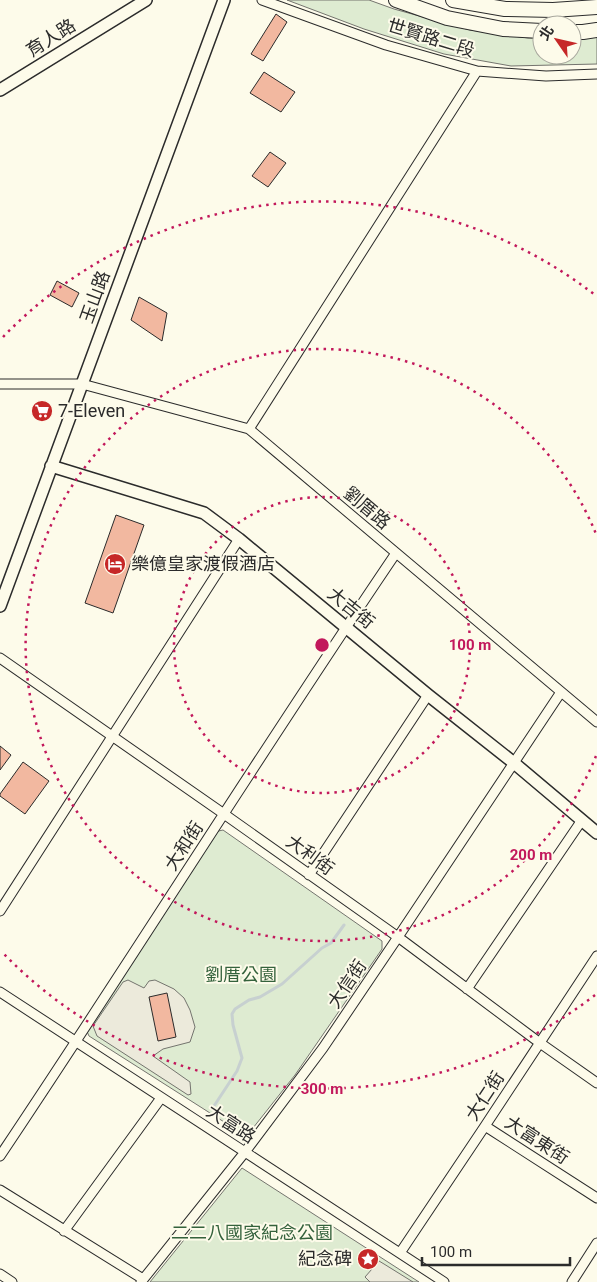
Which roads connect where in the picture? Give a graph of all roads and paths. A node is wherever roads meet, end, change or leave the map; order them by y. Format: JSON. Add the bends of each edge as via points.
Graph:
{"nodes":[{"id":1,"x":146,"y":0,"type":"edge"},
{"id":2,"x":224,"y":0,"type":"edge"},
{"id":3,"x":262,"y":0,"type":"edge"},
{"id":4,"x":396,"y":0,"type":"edge"},
{"id":5,"x":453,"y":0,"type":"edge"},
{"id":6,"x":597,"y":8,"type":"edge"},
{"id":7,"x":597,"y":30,"type":"edge"},
{"id":8,"x":532,"y":31,"type":"edge"},
{"id":9,"x":582,"y":32,"type":"edge"},
{"id":10,"x":477,"y":72,"type":"junction"},
{"id":11,"x":597,"y":74,"type":"edge"},
{"id":12,"x":0,"y":90,"type":"edge"},
{"id":13,"x":0,"y":384,"type":"edge"},
{"id":14,"x":82,"y":384,"type":"junction"},
{"id":15,"x":249,"y":429,"type":"junction"},
{"id":16,"x":51,"y":466,"type":"junction"},
{"id":17,"x":239,"y":539,"type":"junction"},
{"id":18,"x":396,"y":553,"type":"junction"},
{"id":19,"x":0,"y":606,"type":"edge"},
{"id":20,"x":346,"y":627,"type":"junction"},
{"id":21,"x":0,"y":658,"type":"edge"},
{"id":22,"x":561,"y":692,"type":"junction"},
{"id":23,"x":428,"y":695,"type":"junction"},
{"id":24,"x":597,"y":722,"type":"edge"},
{"id":25,"x":112,"y":736,"type":"junction"},
{"id":26,"x":514,"y":763,"type":"junction"},
{"id":27,"x":224,"y":814,"type":"junction"},
{"id":28,"x":582,"y":820,"type":"junction"},
{"id":29,"x":597,"y":833,"type":"edge"},
{"id":30,"x":309,"y":875,"type":"junction"},
{"id":31,"x":0,"y":911,"type":"edge"},
{"id":32,"x":398,"y":937,"type":"junction"},
{"id":33,"x":597,"y":956,"type":"edge"},
{"id":34,"x":467,"y":989,"type":"junction"},
{"id":35,"x":0,"y":992,"type":"edge"},
{"id":36,"x":76,"y":1042,"type":"junction"},
{"id":37,"x":540,"y":1043,"type":"junction"},
{"id":38,"x":597,"y":1083,"type":"edge"},
{"id":39,"x":161,"y":1098,"type":"junction"},
{"id":40,"x":486,"y":1126,"type":"junction"},
{"id":41,"x":245,"y":1152,"type":"junction"},
{"id":42,"x":0,"y":1156,"type":"edge"},
{"id":43,"x":0,"y":1190,"type":"edge"},
{"id":44,"x":597,"y":1198,"type":"edge"},
{"id":45,"x":64,"y":1231,"type":"junction"},
{"id":46,"x":597,"y":1243,"type":"edge"},
{"id":47,"x":400,"y":1253,"type":"junction"},
{"id":48,"x":0,"y":1274,"type":"edge"},
{"id":49,"x":142,"y":1281,"type":"edge"},
{"id":50,"x":12,"y":1282,"type":"edge"},
{"id":51,"x":444,"y":1282,"type":"edge"},
{"id":52,"x":572,"y":1282,"type":"edge"}],
"edges":[{"from":1,"to":12,"type":"street","name":"育人路"},
{"from":2,"to":14,"type":"street","name":"玉山路"},
{"from":3,"to":10,"type":"street","name":"世賢路二段","via":[[386,45]]},
{"from":4,"to":8,"type":"main road","name":"世賢路二段","via":[[447,18]]},
{"from":5,"to":6,"type":"main road","via":[[505,9]]},
{"from":7,"to":9,"type":"main road"},
{"from":10,"to":11,"type":"street","name":"世賢路二段","via":[[546,76]]},
{"from":10,"to":15,"type":"street"},
{"from":13,"to":14,"type":"street","name":"劉厝路"},
{"from":14,"to":15,"type":"street","name":"劉厝路"},
{"from":14,"to":16,"type":"street","name":"玉山路"},
{"from":15,"to":18,"type":"street","name":"劉厝路"},
{"from":16,"to":17,"type":"street","name":"大吉街","via":[[204,513]]},
{"from":16,"to":19,"type":"street","name":"玉山路"},
{"from":17,"to":20,"type":"street","name":"大吉街"},
{"from":17,"to":25,"type":"street"},
{"from":18,"to":20,"type":"street","name":"大和街"},
{"from":18,"to":22,"type":"street","name":"劉厝路"},
{"from":20,"to":23,"type":"street","name":"大吉街"},
{"from":20,"to":27,"type":"street","name":"大和街"},
{"from":21,"to":25,"type":"street","name":"大利街"},
{"from":22,"to":24,"type":"street","name":"劉厝路"},
{"from":22,"to":26,"type":"street","name":"大信街"},
{"from":23,"to":26,"type":"street","name":"大吉街"},
{"from":23,"to":30,"type":"street"},
{"from":25,"to":27,"type":"street","name":"大利街"},
{"from":25,"to":31,"type":"street"},
{"from":26,"to":28,"type":"street","name":"大吉街"},
{"from":26,"to":32,"type":"street","name":"大信街"},
{"from":27,"to":30,"type":"street","name":"大利街"},
{"from":27,"to":36,"type":"street","name":"大和街"},
{"from":28,"to":29,"type":"street","name":"大吉街"},
{"from":28,"to":34,"type":"street"},
{"from":30,"to":32,"type":"street","name":"大利街"},
{"from":32,"to":34,"type":"street","name":"大利街"},
{"from":32,"to":41,"type":"street","name":"大信街","via":[[323,1048]]},
{"from":33,"to":37,"type":"street","name":"大仁街"},
{"from":34,"to":37,"type":"street","name":"大利街"},
{"from":35,"to":36,"type":"street","name":"大富路"},
{"from":36,"to":39,"type":"street","name":"大富路"},
{"from":36,"to":42,"type":"street","name":"大和街"},
{"from":37,"to":38,"type":"street","name":"大利街"},
{"from":37,"to":40,"type":"street","name":"大仁街"},
{"from":39,"to":41,"type":"street","name":"大富路"},
{"from":39,"to":45,"type":"street"},
{"from":40,"to":44,"type":"street","name":"大富東街"},
{"from":40,"to":47,"type":"street","name":"大仁街"},
{"from":41,"to":47,"type":"street","name":"大富路"},
{"from":41,"to":49,"type":"street","name":"大信街"},
{"from":43,"to":45,"type":"street"},
{"from":45,"to":49,"type":"street"},
{"from":46,"to":52,"type":"street"},
{"from":47,"to":51,"type":"street","name":"大富路"},
{"from":48,"to":50,"type":"street"}]}
